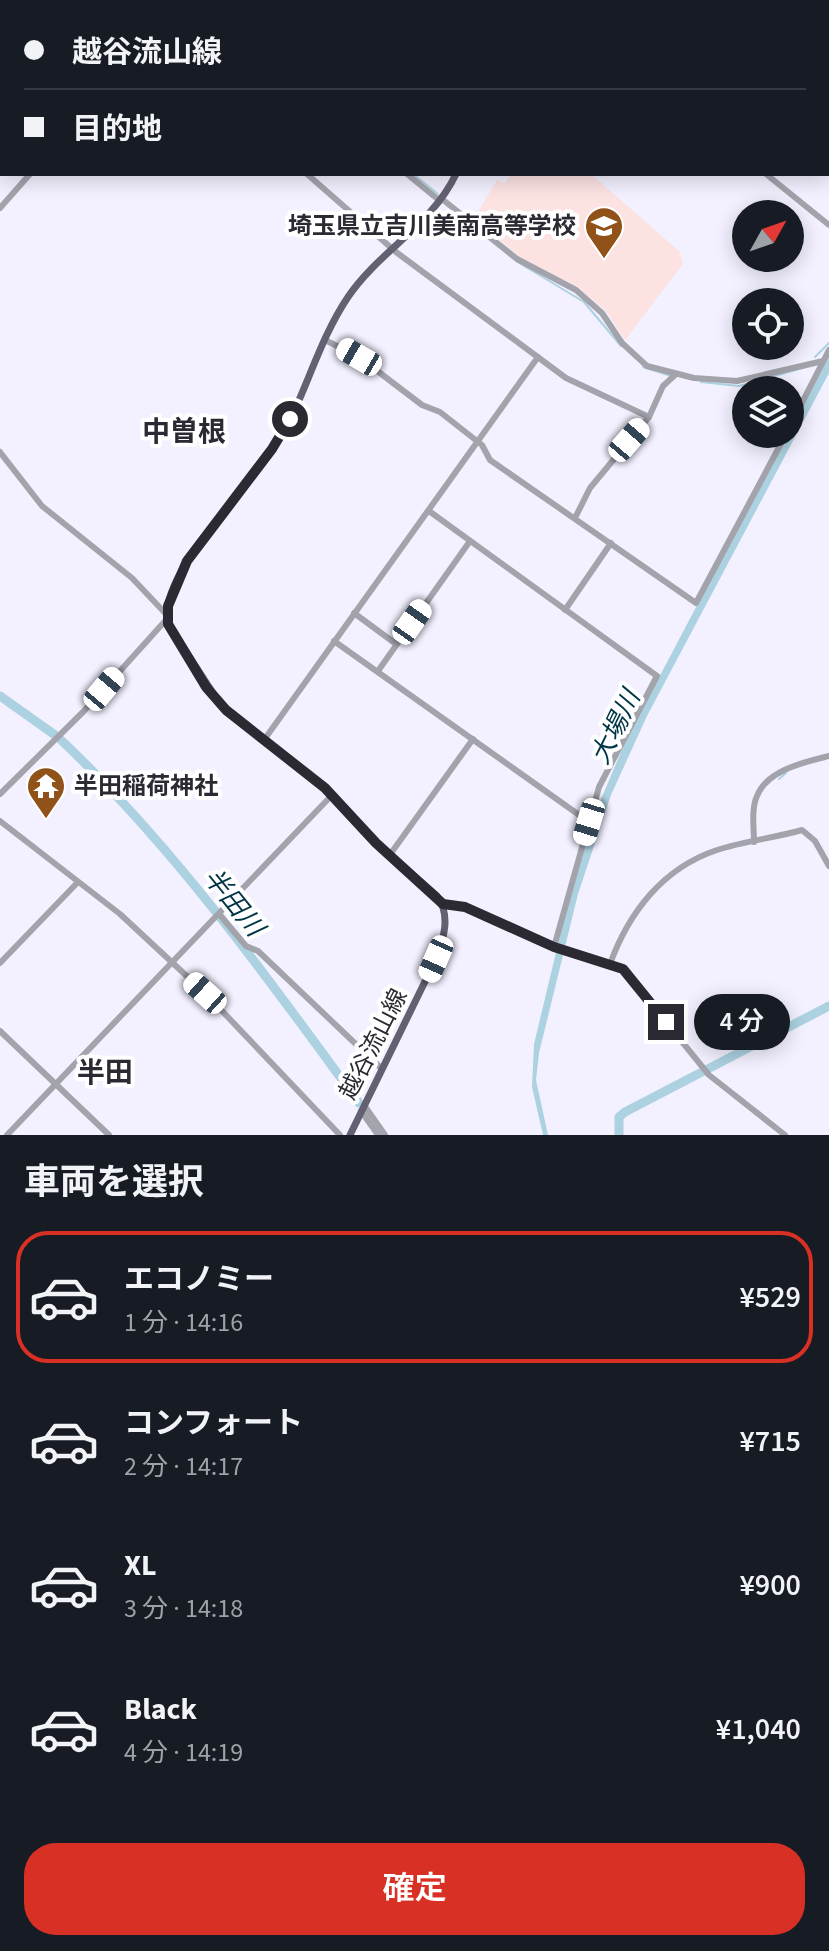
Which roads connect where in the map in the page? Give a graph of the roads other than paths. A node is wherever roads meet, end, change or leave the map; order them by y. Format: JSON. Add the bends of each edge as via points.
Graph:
{"nodes":[{"id":1,"x":28,"y":176,"type":"edge"},
{"id":2,"x":309,"y":176,"type":"edge"},
{"id":3,"x":410,"y":176,"type":"edge"},
{"id":4,"x":455,"y":176,"type":"edge"},
{"id":5,"x":768,"y":176,"type":"edge"},
{"id":6,"x":441,"y":200,"type":"junction"},
{"id":7,"x":0,"y":208,"type":"edge"},
{"id":8,"x":829,"y":225,"type":"edge"},
{"id":9,"x":392,"y":248,"type":"junction"},
{"id":10,"x":325,"y":340,"type":"junction"},
{"id":11,"x":827,"y":356,"type":"edge"},
{"id":12,"x":538,"y":357,"type":"junction"},
{"id":13,"x":673,"y":376,"type":"junction"},
{"id":14,"x":804,"y":400,"type":"edge"},
{"id":15,"x":649,"y":417,"type":"junction"},
{"id":16,"x":478,"y":441,"type":"junction"},
{"id":17,"x":779,"y":448,"type":"edge"},
{"id":18,"x":0,"y":452,"type":"edge"},
{"id":19,"x":429,"y":511,"type":"junction"},
{"id":20,"x":575,"y":518,"type":"junction"},
{"id":21,"x":470,"y":541,"type":"junction"},
{"id":22,"x":611,"y":543,"type":"junction"},
{"id":23,"x":565,"y":610,"type":"junction"},
{"id":24,"x":354,"y":613,"type":"junction"},
{"id":25,"x":166,"y":617,"type":"junction"},
{"id":26,"x":334,"y":641,"type":"junction"},
{"id":27,"x":396,"y":644,"type":"junction"},
{"id":28,"x":378,"y":671,"type":"junction"},
{"id":29,"x":473,"y":739,"type":"junction"},
{"id":30,"x":264,"y":740,"type":"junction"},
{"id":31,"x":829,"y":756,"type":"edge"},
{"id":32,"x":0,"y":794,"type":"edge"},
{"id":33,"x":332,"y":795,"type":"junction"},
{"id":34,"x":0,"y":821,"type":"edge"},
{"id":35,"x":589,"y":822,"type":"junction"},
{"id":36,"x":754,"y":842,"type":"junction"},
{"id":37,"x":389,"y":856,"type":"junction"},
{"id":38,"x":829,"y":866,"type":"edge"},
{"id":39,"x":78,"y":882,"type":"junction"},
{"id":40,"x":443,"y":904,"type":"junction"},
{"id":41,"x":218,"y":915,"type":"junction"},
{"id":42,"x":555,"y":948,"type":"junction"},
{"id":43,"x":0,"y":963,"type":"edge"},
{"id":44,"x":172,"y":963,"type":"junction"},
{"id":45,"x":610,"y":964,"type":"junction"},
{"id":46,"x":0,"y":1031,"type":"edge"},
{"id":47,"x":382,"y":1069,"type":"junction"},
{"id":48,"x":57,"y":1084,"type":"junction"},
{"id":49,"x":363,"y":1108,"type":"junction"},
{"id":50,"x":7,"y":1135,"type":"edge"},
{"id":51,"x":109,"y":1135,"type":"edge"},
{"id":52,"x":340,"y":1135,"type":"edge"},
{"id":53,"x":350,"y":1135,"type":"edge"},
{"id":54,"x":378,"y":1135,"type":"edge"},
{"id":55,"x":385,"y":1135,"type":"edge"},
{"id":56,"x":785,"y":1135,"type":"edge"}],
"edges":[{"from":1,"to":7,"type":"street"},
{"from":2,"to":9,"type":"street"},
{"from":3,"to":6,"type":"street"},
{"from":4,"to":6,"type":"main road"},
{"from":5,"to":8,"type":"street"},
{"from":6,"to":9,"type":"main road"},
{"from":6,"to":13,"type":"street","via":[[517,259],[576,290],[647,366]]},
{"from":9,"to":10,"type":"main road","via":[[348,296]]},
{"from":9,"to":12,"type":"street"},
{"from":10,"to":16,"type":"street","via":[[359,357]]},
{"from":10,"to":25,"type":"main road","via":[[286,426],[187,561]]},
{"from":11,"to":13,"type":"street","via":[[737,381]]},
{"from":11,"to":14,"type":"street"},
{"from":12,"to":15,"type":"street","via":[[570,381]]},
{"from":12,"to":16,"type":"street"},
{"from":13,"to":15,"type":"street"},
{"from":15,"to":20,"type":"street","via":[[590,488]]},
{"from":16,"to":19,"type":"street"},
{"from":16,"to":20,"type":"street","via":[[490,460]]},
{"from":17,"to":22,"type":"street","via":[[696,603]]},
{"from":18,"to":25,"type":"street","via":[[42,506],[132,578]]},
{"from":19,"to":21,"type":"street"},
{"from":19,"to":24,"type":"street"},
{"from":20,"to":22,"type":"street"},
{"from":21,"to":23,"type":"street"},
{"from":21,"to":27,"type":"street"},
{"from":22,"to":23,"type":"street"},
{"from":23,"to":35,"type":"street","via":[[657,676],[599,787]]},
{"from":24,"to":26,"type":"street"},
{"from":24,"to":27,"type":"street"},
{"from":25,"to":30,"type":"main road","via":[[215,698]]},
{"from":25,"to":32,"type":"street","via":[[63,733]]},
{"from":26,"to":28,"type":"street"},
{"from":26,"to":30,"type":"street"},
{"from":27,"to":28,"type":"street"},
{"from":28,"to":29,"type":"street"},
{"from":29,"to":35,"type":"street"},
{"from":29,"to":37,"type":"street"},
{"from":30,"to":33,"type":"main road"},
{"from":31,"to":36,"type":"street","via":[[791,767],[761,790]]},
{"from":33,"to":37,"type":"main road"},
{"from":33,"to":41,"type":"street"},
{"from":34,"to":39,"type":"street"},
{"from":35,"to":42,"type":"street"},
{"from":36,"to":38,"type":"street","via":[[802,830]]},
{"from":36,"to":45,"type":"street","via":[[703,855],[659,884],[626,927]]},
{"from":37,"to":40,"type":"main road"},
{"from":39,"to":43,"type":"street"},
{"from":39,"to":44,"type":"street"},
{"from":40,"to":42,"type":"street","via":[[465,907]]},
{"from":40,"to":47,"type":"main road","name":"越谷流山線","via":[[439,952]]},
{"from":41,"to":44,"type":"street"},
{"from":41,"to":47,"type":"street"},
{"from":42,"to":45,"type":"street"},
{"from":44,"to":48,"type":"street"},
{"from":44,"to":52,"type":"street"},
{"from":45,"to":56,"type":"street","via":[[623,969],[705,1070]]},
{"from":46,"to":48,"type":"street"},
{"from":47,"to":49,"type":"main road","name":"越谷流山線"},
{"from":48,"to":50,"type":"street"},
{"from":48,"to":51,"type":"street"},
{"from":49,"to":53,"type":"main road","name":"越谷流山線"},
{"from":49,"to":54,"type":"street"},
{"from":49,"to":55,"type":"street"}]}
